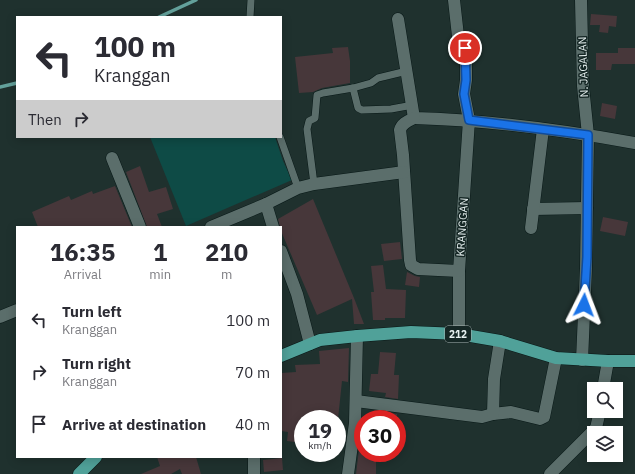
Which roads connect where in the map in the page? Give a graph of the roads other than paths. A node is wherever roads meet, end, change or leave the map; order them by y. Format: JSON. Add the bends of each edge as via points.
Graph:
{"nodes":[{"id":1,"x":250,"y":0,"type":"edge"},
{"id":2,"x":454,"y":0,"type":"edge"},
{"id":3,"x":581,"y":0,"type":"edge"},
{"id":4,"x":250,"y":16,"type":"edge"},
{"id":5,"x":398,"y":19,"type":"dead end"},
{"id":6,"x":407,"y":71,"type":"junction"},
{"id":7,"x":353,"y":88,"type":"junction"},
{"id":8,"x":412,"y":105,"type":"junction"},
{"id":9,"x":414,"y":118,"type":"junction"},
{"id":10,"x":469,"y":120,"type":"junction"},
{"id":11,"x":543,"y":129,"type":"junction"},
{"id":12,"x":588,"y":135,"type":"junction"},
{"id":13,"x":280,"y":138,"type":"edge"},
{"id":14,"x":635,"y":143,"type":"edge"},
{"id":15,"x":112,"y":158,"type":"dead end"},
{"id":16,"x":404,"y":172,"type":"junction"},
{"id":17,"x":314,"y":184,"type":"junction"},
{"id":18,"x":298,"y":188,"type":"junction"},
{"id":19,"x":266,"y":204,"type":"junction"},
{"id":20,"x":587,"y":208,"type":"junction"},
{"id":21,"x":533,"y":209,"type":"junction"},
{"id":22,"x":140,"y":226,"type":"edge"},
{"id":23,"x":213,"y":226,"type":"edge"},
{"id":24,"x":273,"y":226,"type":"edge"},
{"id":25,"x":531,"y":228,"type":"dead end"},
{"id":26,"x":282,"y":254,"type":"edge"},
{"id":27,"x":459,"y":271,"type":"junction"},
{"id":28,"x":16,"y":310,"type":"edge"},
{"id":29,"x":0,"y":317,"type":"edge"},
{"id":30,"x":459,"y":334,"type":"junction"},
{"id":31,"x":357,"y":336,"type":"junction"},
{"id":32,"x":500,"y":341,"type":"junction"},
{"id":33,"x":310,"y":344,"type":"junction"},
{"id":34,"x":282,"y":356,"type":"edge"},
{"id":35,"x":556,"y":358,"type":"junction"},
{"id":36,"x":582,"y":360,"type":"junction"},
{"id":37,"x":608,"y":361,"type":"junction"},
{"id":38,"x":635,"y":361,"type":"edge"},
{"id":39,"x":604,"y":382,"type":"edge"},
{"id":40,"x":356,"y":400,"type":"junction"},
{"id":41,"x":494,"y":414,"type":"junction"},
{"id":42,"x":598,"y":418,"type":"edge"},
{"id":43,"x":95,"y":458,"type":"edge"},
{"id":44,"x":254,"y":458,"type":"edge"},
{"id":45,"x":79,"y":474,"type":"edge"},
{"id":46,"x":254,"y":474,"type":"edge"},
{"id":47,"x":348,"y":474,"type":"edge"},
{"id":48,"x":550,"y":474,"type":"edge"}],
"edges":[{"from":1,"to":4,"type":"lane"},
{"from":2,"to":10,"type":"street","name":"KRANGGAN","via":[[458,36],[466,51],[464,94]]},
{"from":3,"to":12,"type":"street","name":"N. JAGALAN","via":[[583,86]]},
{"from":5,"to":6,"type":"street"},
{"from":6,"to":7,"type":"lane","via":[[378,78],[371,83]]},
{"from":6,"to":8,"type":"street"},
{"from":7,"to":8,"type":"lane","via":[[358,108],[362,110]]},
{"from":7,"to":17,"type":"lane","via":[[317,95],[315,118],[309,121],[307,130]]},
{"from":8,"to":9,"type":"street"},
{"from":9,"to":10,"type":"street"},
{"from":9,"to":16,"type":"street","via":[[404,123],[400,130]]},
{"from":10,"to":11,"type":"street"},
{"from":10,"to":27,"type":"street","name":"KRANGGAN"},
{"from":11,"to":12,"type":"street"},
{"from":11,"to":21,"type":"street"},
{"from":12,"to":14,"type":"street"},
{"from":12,"to":20,"type":"street"},
{"from":13,"to":18,"type":"lane"},
{"from":15,"to":22,"type":"street"},
{"from":16,"to":17,"type":"street"},
{"from":16,"to":27,"type":"street","via":[[411,265],[418,269]]},
{"from":17,"to":18,"type":"street"},
{"from":18,"to":19,"type":"street"},
{"from":19,"to":23,"type":"street"},
{"from":19,"to":24,"type":"street"},
{"from":20,"to":21,"type":"street"},
{"from":20,"to":36,"type":"street"},
{"from":21,"to":25,"type":"street"},
{"from":26,"to":33,"type":"street","via":[[297,294]]},
{"from":27,"to":30,"type":"street","name":"KRANGGAN"},
{"from":28,"to":29,"type":"street"},
{"from":30,"to":31,"type":"main road","number":"212","via":[[411,332]]},
{"from":30,"to":32,"type":"main road","number":"212"},
{"from":31,"to":33,"type":"main road","number":"212","via":[[320,340]]},
{"from":31,"to":40,"type":"street"},
{"from":32,"to":35,"type":"main road","number":"212"},
{"from":32,"to":41,"type":"street","via":[[494,379]]},
{"from":33,"to":34,"type":"main road","number":"212"},
{"from":35,"to":36,"type":"main road","number":"212"},
{"from":35,"to":41,"type":"street","via":[[544,417],[540,419],[511,412]]},
{"from":36,"to":37,"type":"main road","number":"212"},
{"from":37,"to":38,"type":"main road","number":"212"},
{"from":37,"to":39,"type":"street"},
{"from":40,"to":41,"type":"street","via":[[482,417]]},
{"from":40,"to":47,"type":"street"},
{"from":42,"to":48,"type":"street","via":[[596,428]]},
{"from":43,"to":45,"type":"main road"},
{"from":44,"to":46,"type":"street"}]}
